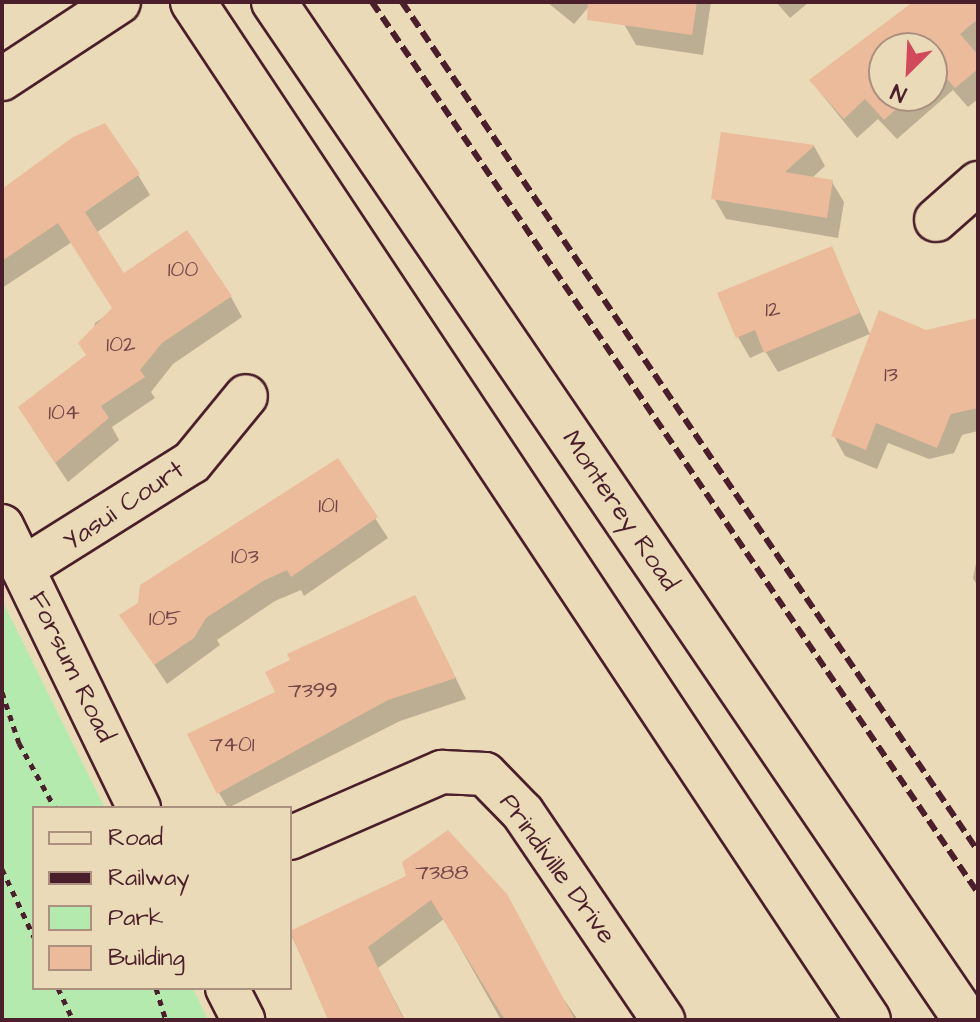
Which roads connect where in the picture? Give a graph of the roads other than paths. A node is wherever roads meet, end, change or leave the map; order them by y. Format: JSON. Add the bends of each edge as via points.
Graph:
{"nodes":[{"id":1,"x":119,"y":2,"type":"edge"},
{"id":2,"x":193,"y":2,"type":"edge"},
{"id":3,"x":274,"y":2,"type":"edge"},
{"id":4,"x":2,"y":79,"type":"edge"},
{"id":5,"x":978,"y":183,"type":"edge"},
{"id":6,"x":936,"y":220,"type":"dead end"},
{"id":7,"x":246,"y":396,"type":"dead end"},
{"id":8,"x":2,"y":526,"type":"edge"},
{"id":9,"x":23,"y":568,"type":"junction"},
{"id":10,"x":138,"y":806,"type":"edge"},
{"id":11,"x":292,"y":837,"type":"edge"},
{"id":12,"x":228,"y":990,"type":"edge"},
{"id":13,"x":243,"y":1020,"type":"edge"},
{"id":14,"x":663,"y":1020,"type":"edge"},
{"id":15,"x":868,"y":1020,"type":"edge"},
{"id":16,"x":966,"y":1020,"type":"edge"}],
"edges":[{"from":1,"to":4,"type":"street"},
{"from":2,"to":15,"type":"main road"},
{"from":3,"to":16,"type":"main road","name":"Monterey Road"},
{"from":5,"to":6,"type":"street"},
{"from":7,"to":9,"type":"street","name":"Yasui Court","via":[[192,462]]},
{"from":8,"to":9,"type":"street","name":"Forsum Road"},
{"from":9,"to":10,"type":"street","name":"Forsum Road"},
{"from":11,"to":14,"type":"street","name":"Prindiville Drive","via":[[442,772],[485,774],[523,813]]},
{"from":12,"to":13,"type":"street"}]}
